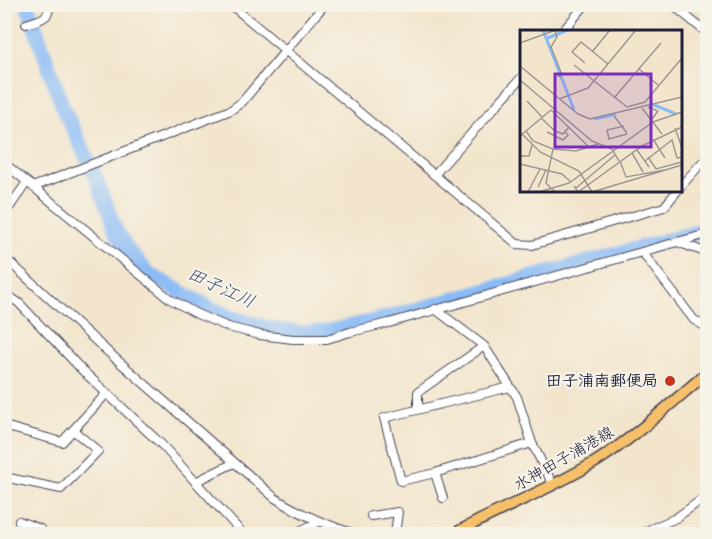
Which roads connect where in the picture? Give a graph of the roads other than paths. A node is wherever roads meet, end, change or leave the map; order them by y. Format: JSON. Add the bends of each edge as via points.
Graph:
{"nodes":[{"id":1,"x":48,"y":4,"type":"edge"},
{"id":2,"x":230,"y":4,"type":"edge"},
{"id":3,"x":325,"y":4,"type":"edge"},
{"id":4,"x":586,"y":4,"type":"edge"},
{"id":5,"x":672,"y":4,"type":"edge"},
{"id":6,"x":26,"y":24,"type":"dead end"},
{"id":7,"x":564,"y":30,"type":"edge"},
{"id":8,"x":708,"y":34,"type":"edge"},
{"id":9,"x":286,"y":50,"type":"junction"},
{"id":10,"x":520,"y":79,"type":"edge"},
{"id":11,"x":708,"y":156,"type":"edge"},
{"id":12,"x":4,"y":163,"type":"edge"},
{"id":13,"x":434,"y":175,"type":"junction"},
{"id":14,"x":30,"y":184,"type":"junction"},
{"id":15,"x":682,"y":186,"type":"edge"},
{"id":16,"x":676,"y":192,"type":"edge"},
{"id":17,"x":4,"y":215,"type":"edge"},
{"id":18,"x":708,"y":234,"type":"edge"},
{"id":19,"x":677,"y":242,"type":"junction"},
{"id":20,"x":642,"y":252,"type":"junction"},
{"id":21,"x":708,"y":253,"type":"edge"},
{"id":22,"x":4,"y":257,"type":"edge"},
{"id":23,"x":4,"y":292,"type":"edge"},
{"id":24,"x":435,"y":309,"type":"junction"},
{"id":25,"x":708,"y":328,"type":"edge"},
{"id":26,"x":484,"y":346,"type":"junction"},
{"id":27,"x":708,"y":372,"type":"edge"},
{"id":28,"x":510,"y":387,"type":"junction"},
{"id":29,"x":107,"y":393,"type":"junction"},
{"id":30,"x":418,"y":409,"type":"junction"},
{"id":31,"x":4,"y":426,"type":"edge"},
{"id":32,"x":73,"y":430,"type":"junction"},
{"id":33,"x":532,"y":443,"type":"junction"},
{"id":34,"x":234,"y":463,"type":"junction"},
{"id":35,"x":435,"y":473,"type":"junction"},
{"id":36,"x":4,"y":477,"type":"edge"},
{"id":37,"x":195,"y":482,"type":"junction"},
{"id":38,"x":553,"y":485,"type":"junction"},
{"id":39,"x":708,"y":495,"type":"edge"},
{"id":40,"x":443,"y":498,"type":"dead end"},
{"id":41,"x":371,"y":516,"type":"dead end"},
{"id":42,"x":19,"y":521,"type":"dead end"},
{"id":43,"x":320,"y":522,"type":"junction"},
{"id":44,"x":645,"y":533,"type":"edge"},
{"id":45,"x":38,"y":534,"type":"edge"},
{"id":46,"x":243,"y":534,"type":"edge"},
{"id":47,"x":294,"y":534,"type":"edge"},
{"id":48,"x":354,"y":534,"type":"edge"},
{"id":49,"x":395,"y":534,"type":"edge"},
{"id":50,"x":454,"y":534,"type":"edge"}],
"edges":[{"from":1,"to":6,"type":"street","via":[[50,12],[46,17]]},
{"from":2,"to":9,"type":"street"},
{"from":3,"to":9,"type":"street"},
{"from":4,"to":7,"type":"street"},
{"from":5,"to":8,"type":"street"},
{"from":9,"to":13,"type":"street"},
{"from":9,"to":14,"type":"street","via":[[231,110],[119,155]]},
{"from":10,"to":13,"type":"street"},
{"from":11,"to":15,"type":"street"},
{"from":12,"to":14,"type":"street"},
{"from":13,"to":16,"type":"street","via":[[517,244],[532,245],[664,207]]},
{"from":14,"to":17,"type":"street"},
{"from":14,"to":24,"type":"street","via":[[170,299],[228,327],[271,337],[327,339]]},
{"from":18,"to":19,"type":"street"},
{"from":19,"to":20,"type":"street"},
{"from":19,"to":21,"type":"street"},
{"from":20,"to":24,"type":"street"},
{"from":20,"to":25,"type":"street","via":[[694,320]]},
{"from":22,"to":34,"type":"street"},
{"from":23,"to":29,"type":"street"},
{"from":24,"to":26,"type":"street"},
{"from":26,"to":28,"type":"street"},
{"from":26,"to":30,"type":"street","via":[[418,392]]},
{"from":27,"to":38,"type":"main road","name":"水神田子浦港線","via":[[618,447]]},
{"from":28,"to":30,"type":"street"},
{"from":28,"to":33,"type":"street"},
{"from":29,"to":32,"type":"street"},
{"from":29,"to":37,"type":"street"},
{"from":30,"to":35,"type":"street","via":[[384,418],[401,481]]},
{"from":31,"to":32,"type":"street","via":[[62,442]]},
{"from":32,"to":36,"type":"street","via":[[98,451],[61,489]]},
{"from":33,"to":35,"type":"street"},
{"from":33,"to":38,"type":"street"},
{"from":34,"to":37,"type":"street"},
{"from":34,"to":43,"type":"street","via":[[275,498]]},
{"from":35,"to":40,"type":"street"},
{"from":37,"to":46,"type":"street"},
{"from":38,"to":50,"type":"main road","name":"水神田子浦港線"},
{"from":39,"to":44,"type":"street","via":[[676,518]]},
{"from":41,"to":49,"type":"street","via":[[398,512]]},
{"from":42,"to":45,"type":"street","via":[[39,529]]},
{"from":43,"to":47,"type":"street"},
{"from":43,"to":48,"type":"street"}]}
